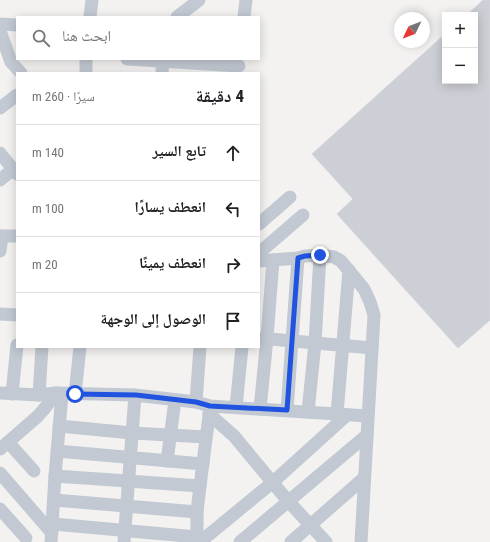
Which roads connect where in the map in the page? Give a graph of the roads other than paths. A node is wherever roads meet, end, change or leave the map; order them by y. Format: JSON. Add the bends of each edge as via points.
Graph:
{"nodes":[{"id":1,"x":92,"y":0,"type":"edge"},
{"id":2,"x":199,"y":0,"type":"edge"},
{"id":3,"x":246,"y":0,"type":"edge"},
{"id":4,"x":90,"y":16,"type":"edge"},
{"id":5,"x":178,"y":16,"type":"edge"},
{"id":6,"x":244,"y":16,"type":"edge"},
{"id":7,"x":16,"y":25,"type":"edge"},
{"id":8,"x":0,"y":30,"type":"edge"},
{"id":9,"x":86,"y":60,"type":"edge"},
{"id":10,"x":134,"y":60,"type":"edge"},
{"id":11,"x":4,"y":62,"type":"edge"},
{"id":12,"x":162,"y":64,"type":"edge"},
{"id":13,"x":239,"y":66,"type":"edge"},
{"id":14,"x":20,"y":72,"type":"edge"},
{"id":15,"x":86,"y":72,"type":"edge"},
{"id":16,"x":16,"y":96,"type":"edge"},
{"id":17,"x":0,"y":108,"type":"edge"},
{"id":18,"x":0,"y":153,"type":"edge"},
{"id":19,"x":15,"y":172,"type":"edge"},
{"id":20,"x":0,"y":180,"type":"edge"},
{"id":21,"x":290,"y":197,"type":"dead end"},
{"id":22,"x":303,"y":216,"type":"dead end"},
{"id":23,"x":260,"y":223,"type":"edge"},
{"id":24,"x":1,"y":236,"type":"edge"},
{"id":25,"x":16,"y":236,"type":"edge"},
{"id":26,"x":0,"y":251,"type":"edge"},
{"id":27,"x":260,"y":252,"type":"edge"},
{"id":28,"x":320,"y":255,"type":"junction"},
{"id":29,"x":298,"y":258,"type":"junction"},
{"id":30,"x":273,"y":260,"type":"junction"},
{"id":31,"x":260,"y":261,"type":"edge"},
{"id":32,"x":349,"y":270,"type":"junction"},
{"id":33,"x":0,"y":314,"type":"edge"},
{"id":34,"x":16,"y":315,"type":"edge"},
{"id":35,"x":263,"y":338,"type":"edge"},
{"id":36,"x":292,"y":341,"type":"junction"},
{"id":37,"x":314,"y":343,"type":"junction"},
{"id":38,"x":342,"y":345,"type":"junction"},
{"id":39,"x":16,"y":348,"type":"edge"},
{"id":40,"x":42,"y":348,"type":"edge"},
{"id":41,"x":80,"y":348,"type":"edge"},
{"id":42,"x":200,"y":348,"type":"edge"},
{"id":43,"x":242,"y":348,"type":"edge"},
{"id":44,"x":372,"y":348,"type":"junction"},
{"id":45,"x":6,"y":394,"type":"edge"},
{"id":46,"x":39,"y":394,"type":"junction"},
{"id":47,"x":59,"y":394,"type":"junction"},
{"id":48,"x":75,"y":394,"type":"junction"},
{"id":49,"x":136,"y":395,"type":"junction"},
{"id":50,"x":175,"y":400,"type":"junction"},
{"id":51,"x":196,"y":402,"type":"junction"},
{"id":52,"x":236,"y":407,"type":"junction"},
{"id":53,"x":260,"y":409,"type":"junction"},
{"id":54,"x":210,"y":410,"type":"junction"},
{"id":55,"x":287,"y":410,"type":"junction"},
{"id":56,"x":308,"y":412,"type":"junction"},
{"id":57,"x":342,"y":415,"type":"junction"},
{"id":58,"x":368,"y":416,"type":"junction"},
{"id":59,"x":59,"y":426,"type":"junction"},
{"id":60,"x":132,"y":433,"type":"junction"},
{"id":61,"x":170,"y":434,"type":"junction"},
{"id":62,"x":367,"y":435,"type":"junction"},
{"id":63,"x":206,"y":437,"type":"junction"},
{"id":64,"x":4,"y":446,"type":"edge"},
{"id":65,"x":57,"y":451,"type":"junction"},
{"id":66,"x":130,"y":457,"type":"junction"},
{"id":67,"x":167,"y":460,"type":"junction"},
{"id":68,"x":202,"y":464,"type":"junction"},
{"id":69,"x":34,"y":471,"type":"dead end"},
{"id":70,"x":0,"y":473,"type":"edge"},
{"id":71,"x":55,"y":476,"type":"junction"},
{"id":72,"x":364,"y":478,"type":"junction"},
{"id":73,"x":128,"y":482,"type":"junction"},
{"id":74,"x":273,"y":482,"type":"junction"},
{"id":75,"x":200,"y":486,"type":"junction"},
{"id":76,"x":54,"y":500,"type":"junction"},
{"id":77,"x":288,"y":501,"type":"junction"},
{"id":78,"x":126,"y":506,"type":"junction"},
{"id":79,"x":0,"y":510,"type":"edge"},
{"id":80,"x":198,"y":512,"type":"junction"},
{"id":81,"x":310,"y":526,"type":"junction"},
{"id":82,"x":52,"y":533,"type":"edge"},
{"id":83,"x":125,"y":536,"type":"edge"},
{"id":84,"x":26,"y":538,"type":"dead end"},
{"id":85,"x":198,"y":540,"type":"edge"},
{"id":86,"x":240,"y":542,"type":"edge"},
{"id":87,"x":291,"y":542,"type":"edge"},
{"id":88,"x":326,"y":542,"type":"edge"},
{"id":89,"x":361,"y":542,"type":"edge"}],
"edges":[{"from":1,"to":4,"type":"street"},
{"from":2,"to":5,"type":"street"},
{"from":3,"to":6,"type":"street"},
{"from":7,"to":8,"type":"street"},
{"from":8,"to":11,"type":"street"},
{"from":9,"to":15,"type":"street"},
{"from":10,"to":12,"type":"street"},
{"from":11,"to":14,"type":"street","via":[[11,62]]},
{"from":12,"to":13,"type":"street"},
{"from":16,"to":17,"type":"street"},
{"from":18,"to":19,"type":"street"},
{"from":19,"to":20,"type":"street"},
{"from":21,"to":23,"type":"street"},
{"from":22,"to":27,"type":"street"},
{"from":24,"to":25,"type":"street"},
{"from":24,"to":26,"type":"street"},
{"from":28,"to":29,"type":"street"},
{"from":28,"to":32,"type":"street","via":[[334,257]]},
{"from":28,"to":37,"type":"street"},
{"from":29,"to":30,"type":"street"},
{"from":29,"to":36,"type":"street"},
{"from":30,"to":31,"type":"street"},
{"from":30,"to":35,"type":"street"},
{"from":32,"to":38,"type":"street"},
{"from":32,"to":44,"type":"street","via":[[364,289],[374,315]]},
{"from":33,"to":34,"type":"street"},
{"from":35,"to":36,"type":"street"},
{"from":35,"to":53,"type":"street"},
{"from":36,"to":37,"type":"street"},
{"from":36,"to":55,"type":"street"},
{"from":37,"to":38,"type":"street"},
{"from":37,"to":56,"type":"street"},
{"from":38,"to":44,"type":"street"},
{"from":38,"to":57,"type":"street"},
{"from":39,"to":45,"type":"street"},
{"from":40,"to":46,"type":"street"},
{"from":41,"to":48,"type":"street"},
{"from":42,"to":51,"type":"street"},
{"from":43,"to":52,"type":"street"},
{"from":44,"to":58,"type":"street"},
{"from":45,"to":46,"type":"street"},
{"from":46,"to":47,"type":"street"},
{"from":47,"to":48,"type":"street"},
{"from":47,"to":59,"type":"street"},
{"from":47,"to":64,"type":"street"},
{"from":48,"to":49,"type":"street"},
{"from":49,"to":50,"type":"street"},
{"from":49,"to":60,"type":"street"},
{"from":50,"to":51,"type":"street"},
{"from":50,"to":61,"type":"street"},
{"from":51,"to":54,"type":"street"},
{"from":52,"to":53,"type":"street"},
{"from":52,"to":54,"type":"street"},
{"from":53,"to":55,"type":"street"},
{"from":54,"to":63,"type":"street"},
{"from":54,"to":74,"type":"street"},
{"from":55,"to":56,"type":"street"},
{"from":56,"to":57,"type":"street"},
{"from":57,"to":58,"type":"street"},
{"from":57,"to":74,"type":"street"},
{"from":58,"to":62,"type":"street"},
{"from":59,"to":60,"type":"street"},
{"from":59,"to":65,"type":"street"},
{"from":60,"to":61,"type":"street"},
{"from":60,"to":66,"type":"street"},
{"from":61,"to":63,"type":"street"},
{"from":61,"to":67,"type":"street"},
{"from":62,"to":72,"type":"street"},
{"from":62,"to":77,"type":"street"},
{"from":63,"to":68,"type":"street"},
{"from":64,"to":69,"type":"street"},
{"from":65,"to":66,"type":"street"},
{"from":65,"to":71,"type":"street"},
{"from":66,"to":67,"type":"street"},
{"from":66,"to":73,"type":"street"},
{"from":67,"to":68,"type":"street"},
{"from":68,"to":75,"type":"street"},
{"from":70,"to":82,"type":"street"},
{"from":71,"to":73,"type":"street"},
{"from":71,"to":76,"type":"street"},
{"from":72,"to":81,"type":"street"},
{"from":72,"to":89,"type":"street"},
{"from":73,"to":75,"type":"street"},
{"from":73,"to":78,"type":"street"},
{"from":74,"to":77,"type":"street"},
{"from":74,"to":85,"type":"street"},
{"from":75,"to":80,"type":"street"},
{"from":76,"to":78,"type":"street"},
{"from":76,"to":82,"type":"street"},
{"from":77,"to":81,"type":"street"},
{"from":77,"to":86,"type":"street"},
{"from":78,"to":80,"type":"street"},
{"from":78,"to":83,"type":"street"},
{"from":79,"to":84,"type":"street"},
{"from":80,"to":85,"type":"street"},
{"from":81,"to":87,"type":"street"},
{"from":81,"to":88,"type":"street"},
{"from":82,"to":83,"type":"street"},
{"from":83,"to":85,"type":"street"}]}
